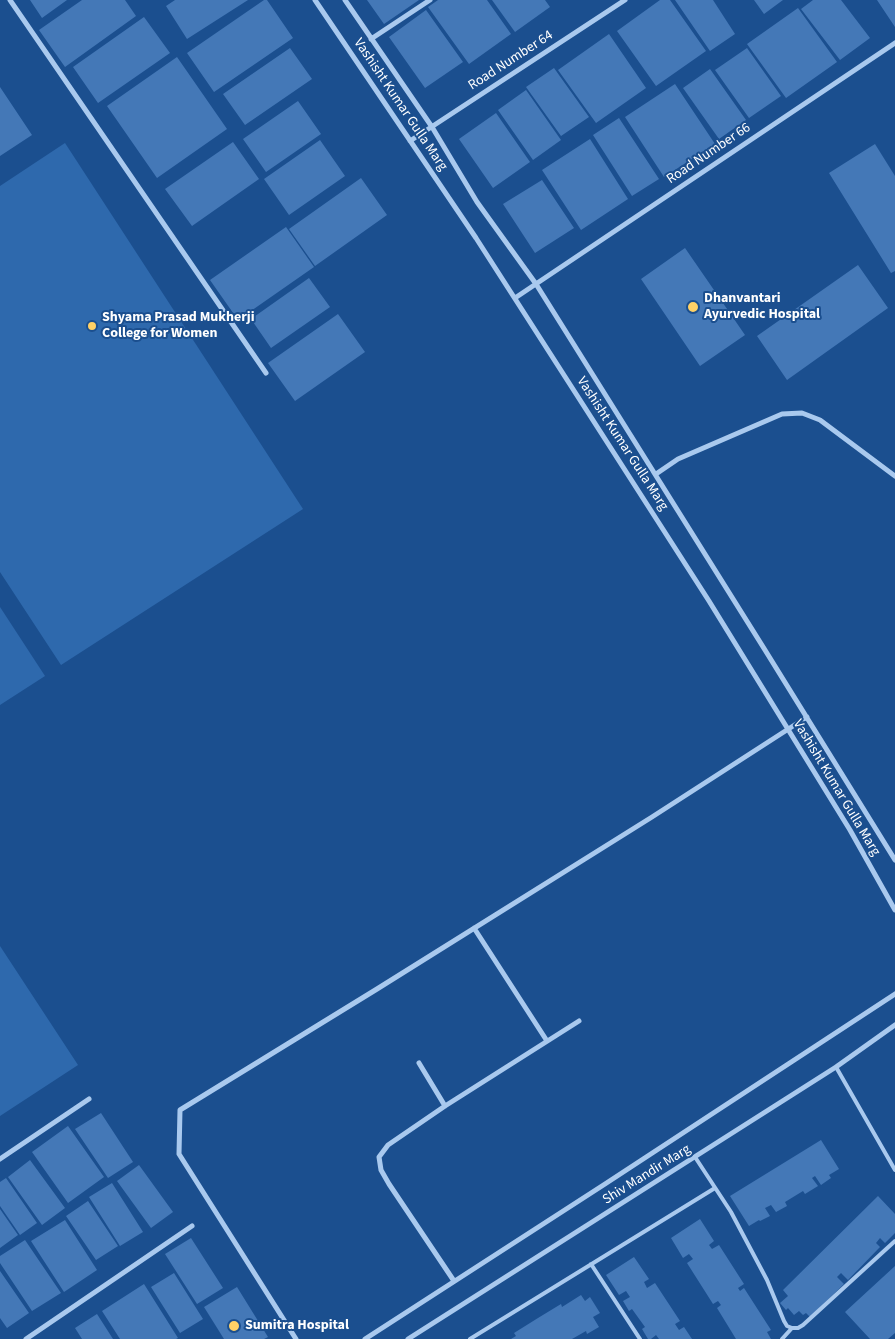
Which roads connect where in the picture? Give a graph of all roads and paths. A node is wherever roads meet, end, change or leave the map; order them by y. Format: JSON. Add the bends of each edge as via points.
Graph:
{"nodes":[{"id":1,"x":10,"y":0,"type":"edge"},
{"id":2,"x":315,"y":0,"type":"edge"},
{"id":3,"x":345,"y":0,"type":"edge"},
{"id":4,"x":430,"y":0,"type":"edge"},
{"id":5,"x":625,"y":0,"type":"edge"},
{"id":6,"x":371,"y":39,"type":"junction"},
{"id":7,"x":895,"y":43,"type":"edge"},
{"id":8,"x":432,"y":127,"type":"junction"},
{"id":9,"x":410,"y":141,"type":"junction"},
{"id":10,"x":536,"y":284,"type":"junction"},
{"id":11,"x":515,"y":298,"type":"junction"},
{"id":12,"x":266,"y":372,"type":"dead end"},
{"id":13,"x":656,"y":474,"type":"junction"},
{"id":14,"x":895,"y":476,"type":"edge"},
{"id":15,"x":807,"y":717,"type":"junction"},
{"id":16,"x":788,"y":729,"type":"junction"},
{"id":17,"x":895,"y":860,"type":"edge"},
{"id":18,"x":895,"y":910,"type":"edge"},
{"id":19,"x":474,"y":928,"type":"junction"},
{"id":20,"x":895,"y":994,"type":"edge"},
{"id":21,"x":579,"y":1020,"type":"dead end"},
{"id":22,"x":895,"y":1025,"type":"edge"},
{"id":23,"x":547,"y":1041,"type":"junction"},
{"id":24,"x":419,"y":1063,"type":"dead end"},
{"id":25,"x":836,"y":1067,"type":"junction"},
{"id":26,"x":89,"y":1099,"type":"dead end"},
{"id":27,"x":445,"y":1106,"type":"junction"},
{"id":28,"x":695,"y":1157,"type":"junction"},
{"id":29,"x":0,"y":1159,"type":"edge"},
{"id":30,"x":895,"y":1170,"type":"edge"},
{"id":31,"x":715,"y":1188,"type":"junction"},
{"id":32,"x":192,"y":1226,"type":"dead end"},
{"id":33,"x":895,"y":1241,"type":"edge"},
{"id":34,"x":591,"y":1264,"type":"junction"},
{"id":35,"x":454,"y":1282,"type":"junction"},
{"id":36,"x":792,"y":1328,"type":"junction"},
{"id":37,"x":26,"y":1339,"type":"edge"},
{"id":38,"x":296,"y":1339,"type":"edge"},
{"id":39,"x":364,"y":1339,"type":"edge"},
{"id":40,"x":408,"y":1339,"type":"edge"},
{"id":41,"x":470,"y":1339,"type":"edge"},
{"id":42,"x":640,"y":1339,"type":"edge"},
{"id":43,"x":782,"y":1339,"type":"edge"}],
"edges":[{"from":1,"to":12,"type":"street"},
{"from":2,"to":9,"type":"street","name":"Vashisht Kumar Gulla Marg"},
{"from":3,"to":6,"type":"street","name":"Vashisht Kumar Gulla Marg"},
{"from":4,"to":6,"type":"street"},
{"from":5,"to":8,"type":"street","name":"Road Number 64"},
{"from":6,"to":8,"type":"street","name":"Vashisht Kumar Gulla Marg"},
{"from":7,"to":10,"type":"street","name":"Road Number 66"},
{"from":8,"to":9,"type":"street","name":"Road Number 64"},
{"from":8,"to":10,"type":"street","name":"Vashisht Kumar Gulla Marg","via":[[477,202]]},
{"from":9,"to":11,"type":"street","name":"Vashisht Kumar Gulla Marg"},
{"from":10,"to":11,"type":"street","name":"Road Number 66"},
{"from":10,"to":13,"type":"street","name":"Vashisht Kumar Gulla Marg"},
{"from":11,"to":16,"type":"street","name":"Vashisht Kumar Gulla Marg"},
{"from":13,"to":14,"type":"street","via":[[678,460],[782,414],[802,413],[820,420]]},
{"from":13,"to":15,"type":"street","name":"Vashisht Kumar Gulla Marg"},
{"from":15,"to":16,"type":"street"},
{"from":15,"to":17,"type":"street","name":"Vashisht Kumar Gulla Marg"},
{"from":16,"to":18,"type":"street","name":"Vashisht Kumar Gulla Marg"},
{"from":16,"to":19,"type":"street"},
{"from":19,"to":23,"type":"street"},
{"from":19,"to":38,"type":"street","via":[[180,1110],[179,1154]]},
{"from":20,"to":35,"type":"street"},
{"from":21,"to":23,"type":"street"},
{"from":22,"to":25,"type":"street","name":"Shiv Mandir Marg"},
{"from":23,"to":27,"type":"street"},
{"from":24,"to":27,"type":"street"},
{"from":25,"to":28,"type":"street","name":"Shiv Mandir Marg"},
{"from":25,"to":30,"type":"lane"},
{"from":26,"to":29,"type":"street"},
{"from":27,"to":35,"type":"street","via":[[388,1145],[379,1157],[381,1170],[389,1184]]},
{"from":28,"to":31,"type":"lane"},
{"from":28,"to":40,"type":"street","name":"Shiv Mandir Marg"},
{"from":31,"to":34,"type":"lane"},
{"from":31,"to":36,"type":"lane","via":[[767,1280],[784,1321]]},
{"from":32,"to":37,"type":"street"},
{"from":33,"to":36,"type":"lane","via":[[803,1326]]},
{"from":34,"to":41,"type":"lane"},
{"from":34,"to":42,"type":"lane"},
{"from":35,"to":39,"type":"street"},
{"from":36,"to":43,"type":"lane"}]}
